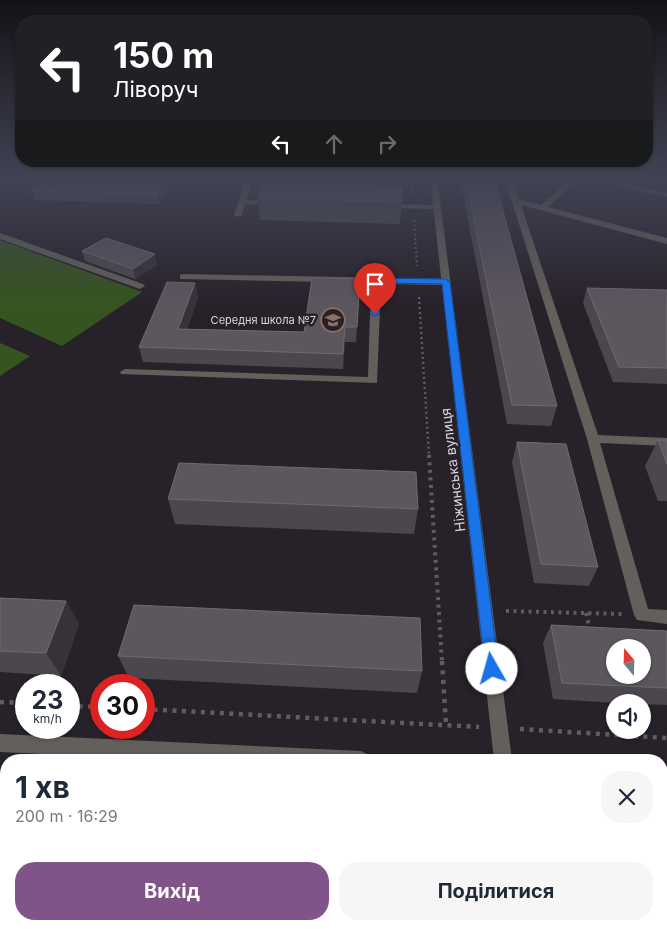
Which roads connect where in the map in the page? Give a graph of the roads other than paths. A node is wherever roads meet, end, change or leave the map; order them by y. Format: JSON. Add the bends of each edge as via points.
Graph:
{"nodes":[{"id":1,"x":438,"y":220,"type":"edge"},
{"id":2,"x":522,"y":220,"type":"edge"},
{"id":3,"x":589,"y":220,"type":"edge"},
{"id":4,"x":0,"y":236,"type":"edge"},
{"id":5,"x":667,"y":241,"type":"edge"},
{"id":6,"x":183,"y":277,"type":"dead end"},
{"id":7,"x":376,"y":280,"type":"junction"},
{"id":8,"x":446,"y":282,"type":"junction"},
{"id":9,"x":140,"y":286,"type":"dead end"},
{"id":10,"x":125,"y":372,"type":"dead end"},
{"id":11,"x":593,"y":439,"type":"junction"},
{"id":12,"x":667,"y":442,"type":"edge"},
{"id":13,"x":667,"y":617,"type":"edge"},
{"id":14,"x":0,"y":743,"type":"edge"},
{"id":15,"x":234,"y":754,"type":"edge"},
{"id":16,"x":502,"y":754,"type":"edge"}],
"edges":[{"from":1,"to":8,"type":"street","name":"Ніжинська вулиця"},
{"from":2,"to":11,"type":"street"},
{"from":3,"to":5,"type":"street"},
{"from":4,"to":9,"type":"street"},
{"from":6,"to":7,"type":"street"},
{"from":7,"to":8,"type":"street"},
{"from":7,"to":10,"type":"street","via":[[373,380]]},
{"from":8,"to":16,"type":"street","name":"Ніжинська вулиця"},
{"from":11,"to":12,"type":"street"},
{"from":11,"to":13,"type":"street","via":[[642,615]]},
{"from":14,"to":15,"type":"street"}]}
